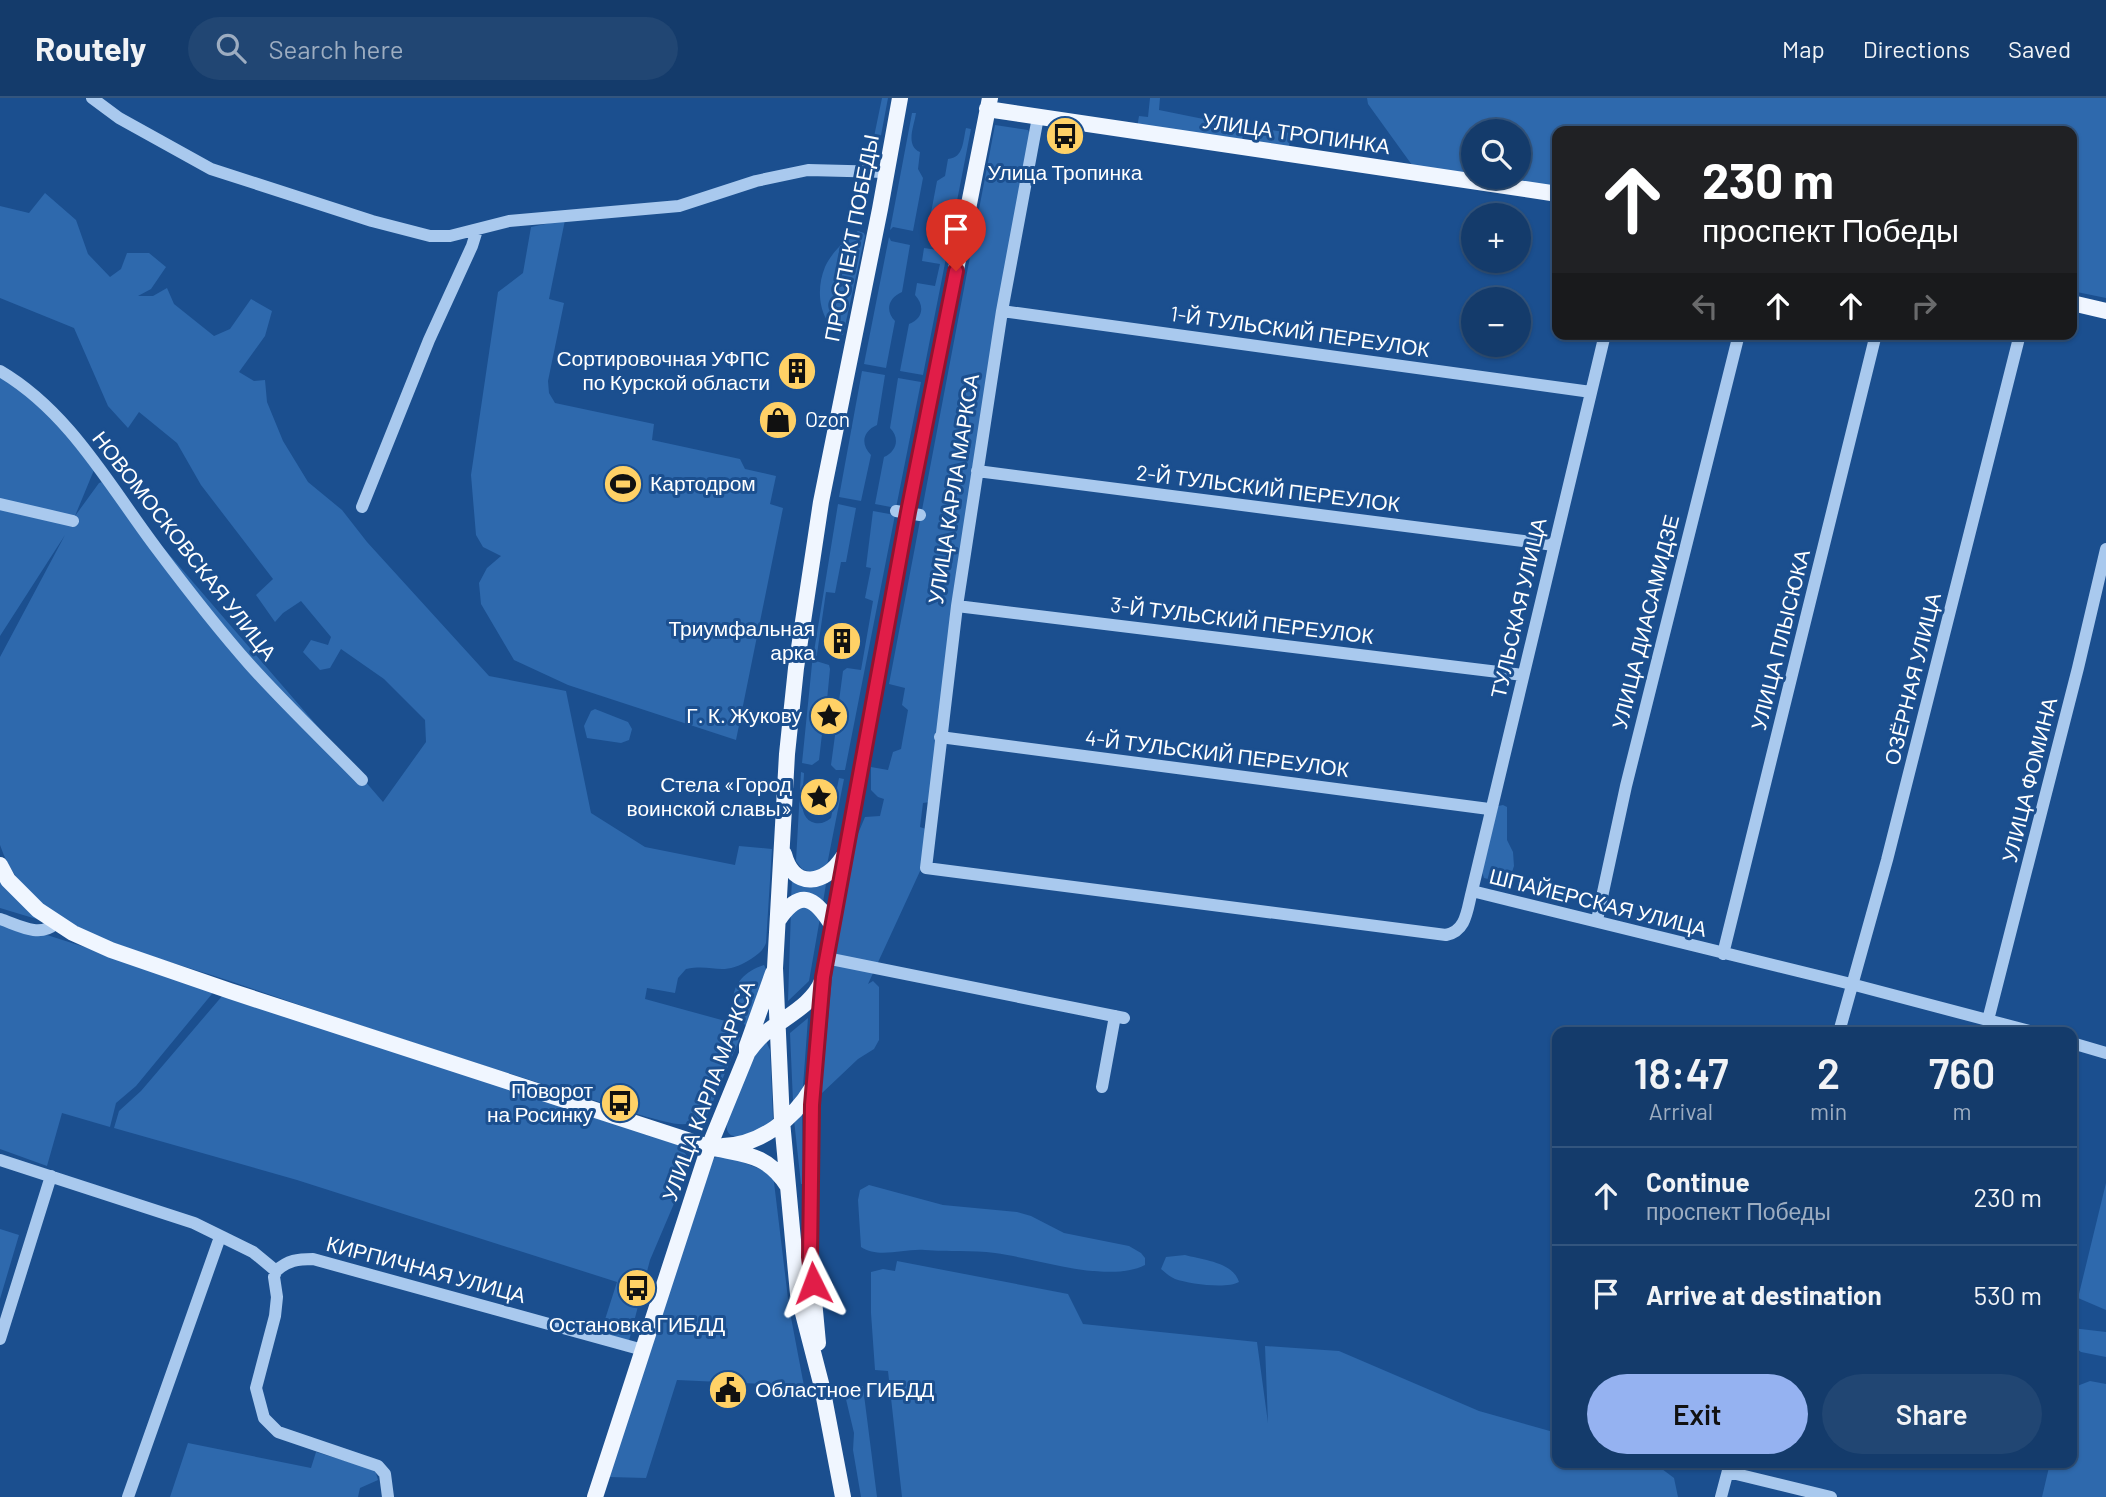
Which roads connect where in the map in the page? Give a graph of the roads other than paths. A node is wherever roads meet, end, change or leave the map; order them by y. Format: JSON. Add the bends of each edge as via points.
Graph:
{"nodes":[{"id":1,"x":92,"y":98,"type":"edge"},
{"id":2,"x":900,"y":98,"type":"edge"},
{"id":3,"x":988,"y":104,"type":"edge"},
{"id":4,"x":1038,"y":117,"type":"junction"},
{"id":5,"x":887,"y":172,"type":"junction"},
{"id":6,"x":1552,"y":193,"type":"edge"},
{"id":7,"x":477,"y":230,"type":"junction"},
{"id":8,"x":2077,"y":304,"type":"edge"},
{"id":9,"x":1002,"y":311,"type":"junction"},
{"id":10,"x":2106,"y":311,"type":"edge"},
{"id":11,"x":1604,"y":340,"type":"edge"},
{"id":12,"x":1738,"y":340,"type":"edge"},
{"id":13,"x":1874,"y":340,"type":"edge"},
{"id":14,"x":2018,"y":340,"type":"edge"},
{"id":15,"x":0,"y":372,"type":"edge"},
{"id":16,"x":1591,"y":392,"type":"junction"},
{"id":17,"x":977,"y":471,"type":"junction"},
{"id":18,"x":0,"y":504,"type":"edge"},
{"id":19,"x":362,"y":507,"type":"dead end"},
{"id":20,"x":73,"y":521,"type":"dead end"},
{"id":21,"x":1554,"y":545,"type":"junction"},
{"id":22,"x":2106,"y":549,"type":"edge"},
{"id":23,"x":957,"y":606,"type":"junction"},
{"id":24,"x":1523,"y":675,"type":"junction"},
{"id":25,"x":940,"y":737,"type":"junction"},
{"id":26,"x":362,"y":780,"type":"dead end"},
{"id":27,"x":1489,"y":809,"type":"junction"},
{"id":28,"x":782,"y":845,"type":"junction"},
{"id":29,"x":846,"y":852,"type":"junction"},
{"id":30,"x":0,"y":865,"type":"edge"},
{"id":31,"x":926,"y":868,"type":"joint"},
{"id":32,"x":1472,"y":891,"type":"junction"},
{"id":33,"x":0,"y":919,"type":"edge"},
{"id":34,"x":779,"y":919,"type":"junction"},
{"id":35,"x":1597,"y":920,"type":"junction"},
{"id":36,"x":55,"y":924,"type":"junction"},
{"id":37,"x":832,"y":925,"type":"junction"},
{"id":38,"x":1723,"y":954,"type":"junction"},
{"id":39,"x":827,"y":958,"type":"junction"},
{"id":40,"x":775,"y":968,"type":"junction"},
{"id":41,"x":823,"y":977,"type":"junction"},
{"id":42,"x":1851,"y":984,"type":"junction"},
{"id":43,"x":1988,"y":1020,"type":"junction"},
{"id":44,"x":779,"y":1024,"type":"junction"},
{"id":45,"x":1840,"y":1027,"type":"edge"},
{"id":46,"x":2014,"y":1027,"type":"edge"},
{"id":47,"x":2077,"y":1045,"type":"edge"},
{"id":48,"x":2106,"y":1053,"type":"edge"},
{"id":49,"x":747,"y":1054,"type":"junction"},
{"id":50,"x":813,"y":1086,"type":"junction"},
{"id":51,"x":1102,"y":1087,"type":"dead end"},
{"id":52,"x":782,"y":1121,"type":"junction"},
{"id":53,"x":709,"y":1147,"type":"junction"},
{"id":54,"x":0,"y":1160,"type":"edge"},
{"id":55,"x":51,"y":1176,"type":"junction"},
{"id":56,"x":787,"y":1185,"type":"junction"},
{"id":57,"x":220,"y":1237,"type":"junction"},
{"id":58,"x":276,"y":1271,"type":"junction"},
{"id":59,"x":0,"y":1339,"type":"edge"},
{"id":60,"x":643,"y":1350,"type":"junction"},
{"id":61,"x":822,"y":1387,"type":"junction"},
{"id":62,"x":1729,"y":1468,"type":"edge"},
{"id":63,"x":1732,"y":1468,"type":"edge"},
{"id":64,"x":129,"y":1496,"type":"edge"},
{"id":65,"x":388,"y":1497,"type":"edge"},
{"id":66,"x":595,"y":1497,"type":"edge"},
{"id":67,"x":843,"y":1497,"type":"edge"},
{"id":68,"x":1721,"y":1497,"type":"edge"},
{"id":69,"x":1831,"y":1497,"type":"edge"}],
"edges":[{"from":1,"to":7,"type":"street","via":[[211,169],[430,236]]},
{"from":2,"to":5,"type":"main road","name":"ПРОСПЕКТ ПОБЕДЫ"},
{"from":3,"to":4,"type":"main road","name":"УЛИЦА ТРОПИНКА"},
{"from":3,"to":29,"type":"main road"},
{"from":4,"to":6,"type":"main road","name":"УЛИЦА ТРОПИНКА"},
{"from":4,"to":9,"type":"street","name":"УЛИЦА КАРЛА МАРКСА"},
{"from":5,"to":7,"type":"street","via":[[808,170],[679,206],[554,215]]},
{"from":5,"to":28,"type":"main road","name":"ПРОСПЕКТ ПОБЕДЫ","via":[[821,502],[796,668]]},
{"from":7,"to":19,"type":"street"},
{"from":8,"to":10,"type":"main road"},
{"from":9,"to":16,"type":"street","name":"1-Й ТУЛЬСКИЙ ПЕРЕУЛОК"},
{"from":9,"to":17,"type":"street","name":"УЛИЦА КАРЛА МАРКСА"},
{"from":11,"to":16,"type":"street","name":"ТУЛЬСКАЯ УЛИЦА"},
{"from":12,"to":35,"type":"street","name":"УЛИЦА ДИАСАМИДЗЕ"},
{"from":13,"to":38,"type":"street","name":"УЛИЦА ПЛЫСЮКА"},
{"from":14,"to":42,"type":"street","name":"ОЗЁРНАЯ УЛИЦА","via":[[1887,860]]},
{"from":15,"to":26,"type":"street","name":"НОВОМОСКОВСКАЯ УЛИЦА","via":[[54,414],[250,665]]},
{"from":16,"to":21,"type":"street","name":"ТУЛЬСКАЯ УЛИЦА"},
{"from":17,"to":21,"type":"street","name":"2-Й ТУЛЬСКИЙ ПЕРЕУЛОК"},
{"from":17,"to":23,"type":"street","name":"УЛИЦА КАРЛА МАРКСА"},
{"from":18,"to":20,"type":"street"},
{"from":21,"to":24,"type":"street","name":"ТУЛЬСКАЯ УЛИЦА"},
{"from":22,"to":43,"type":"street","name":"УЛИЦА ФОМИНА"},
{"from":23,"to":24,"type":"street","name":"3-Й ТУЛЬСКИЙ ПЕРЕУЛОК"},
{"from":23,"to":25,"type":"street","name":"УЛИЦА КАРЛА МАРКСА"},
{"from":24,"to":27,"type":"street","name":"ТУЛЬСКАЯ УЛИЦА"},
{"from":25,"to":27,"type":"street","name":"4-Й ТУЛЬСКИЙ ПЕРЕУЛОК"},
{"from":25,"to":31,"type":"street","name":"УЛИЦА КАРЛА МАРКСА"},
{"from":27,"to":32,"type":"street","name":"ТУЛЬСКАЯ УЛИЦА"},
{"from":28,"to":29,"type":"main road","via":[[792,872],[807,880],[825,877]]},
{"from":28,"to":34,"type":"main road","name":"ПРОСПЕКТ ПОБЕДЫ"},
{"from":29,"to":37,"type":"main road"},
{"from":30,"to":36,"type":"main road","via":[[8,880]]},
{"from":31,"to":32,"type":"street","name":"ШПАЙЕРСКАЯ УЛИЦА","via":[[1446,934],[1460,929]]},
{"from":32,"to":35,"type":"street","name":"ШПАЙЕРСКАЯ УЛИЦА"},
{"from":33,"to":36,"type":"street","via":[[36,931]]},
{"from":34,"to":37,"type":"main road","via":[[793,903],[804,899],[816,903]]},
{"from":34,"to":40,"type":"main road","name":"ПРОСПЕКТ ПОБЕДЫ"},
{"from":35,"to":38,"type":"street","name":"ШПАЙЕРСКАЯ УЛИЦА"},
{"from":36,"to":53,"type":"main road","via":[[111,950],[230,991]]},
{"from":37,"to":39,"type":"main road"},
{"from":38,"to":42,"type":"street","name":"ШПАЙЕРСКАЯ УЛИЦА"},
{"from":39,"to":41,"type":"main road"},
{"from":39,"to":51,"type":"street","via":[[1119,1016]]},
{"from":40,"to":44,"type":"main road","name":"УЛИЦА КАРЛА МАРКСА"},
{"from":40,"to":49,"type":"main road","name":"УЛИЦА КАРЛА МАРКСА"},
{"from":41,"to":44,"type":"main road","via":[[814,994]]},
{"from":41,"to":50,"type":"main road"},
{"from":42,"to":43,"type":"street","name":"ШПАЙЕРСКАЯ УЛИЦА"},
{"from":42,"to":45,"type":"street","name":"ОЗЁРНАЯ УЛИЦА"},
{"from":43,"to":46,"type":"street","name":"ШПАЙЕРСКАЯ УЛИЦА"},
{"from":44,"to":49,"type":"main road"},
{"from":44,"to":52,"type":"main road","name":"УЛИЦА КАРЛА МАРКСА"},
{"from":47,"to":48,"type":"street"},
{"from":49,"to":53,"type":"main road","name":"УЛИЦА КАРЛА МАРКСА"},
{"from":50,"to":52,"type":"main road"},
{"from":50,"to":61,"type":"main road","via":[[810,1257]]},
{"from":52,"to":53,"type":"main road","via":[[746,1143]]},
{"from":52,"to":56,"type":"main road","name":"УЛИЦА КАРЛА МАРКСА"},
{"from":53,"to":56,"type":"main road","via":[[768,1163]]},
{"from":53,"to":60,"type":"main road","name":"УЛИЦА КАРЛА МАРКСА"},
{"from":54,"to":55,"type":"street"},
{"from":55,"to":57,"type":"street","via":[[194,1223]]},
{"from":55,"to":59,"type":"street"},
{"from":56,"to":61,"type":"main road","name":"УЛИЦА КАРЛА МАРКСА","via":[[798,1294]]},
{"from":57,"to":58,"type":"street","via":[[253,1252]]},
{"from":57,"to":64,"type":"street"},
{"from":58,"to":60,"type":"street","name":"КИРПИЧНАЯ УЛИЦА","via":[[294,1259],[313,1259]]},
{"from":58,"to":65,"type":"street","via":[[275,1316],[256,1388],[264,1418],[278,1432],[378,1466]]},
{"from":60,"to":66,"type":"main road","name":"УЛИЦА КАРЛА МАРКСА"},
{"from":61,"to":67,"type":"main road","name":"УЛИЦА КАРЛА МАРКСА"},
{"from":62,"to":68,"type":"street"},
{"from":63,"to":69,"type":"street"}]}
